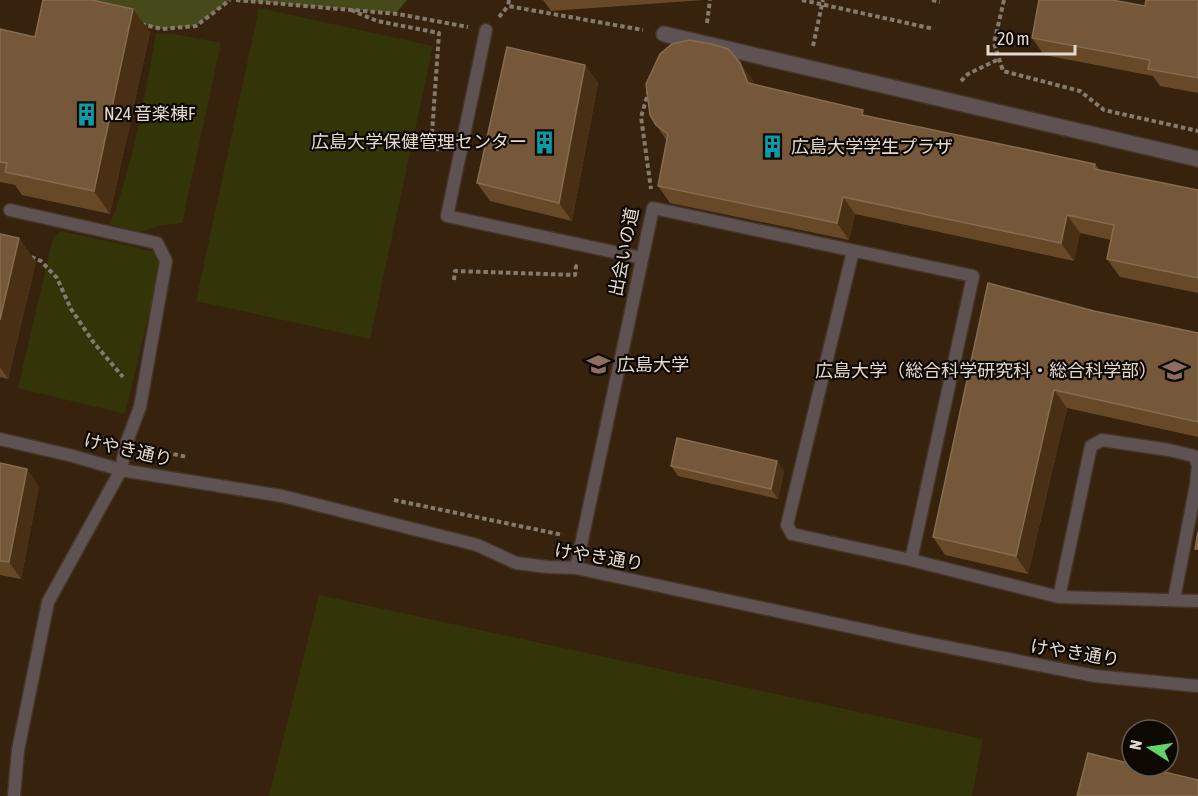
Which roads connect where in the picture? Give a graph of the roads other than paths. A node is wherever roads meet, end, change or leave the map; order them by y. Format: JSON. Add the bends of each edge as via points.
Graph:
{"nodes":[{"id":1,"x":486,"y":30,"type":"road end"},
{"id":2,"x":664,"y":33,"type":"road end"},
{"id":3,"x":1198,"y":159,"type":"edge"},
{"id":4,"x":10,"y":210,"type":"dead end"},
{"id":5,"x":853,"y":251,"type":"junction"},
{"id":6,"x":642,"y":258,"type":"junction"},
{"id":7,"x":0,"y":439,"type":"edge"},
{"id":8,"x":121,"y":470,"type":"junction"},
{"id":9,"x":911,"y":560,"type":"junction"},
{"id":10,"x":576,"y":568,"type":"junction"},
{"id":11,"x":1059,"y":597,"type":"junction"},
{"id":12,"x":1174,"y":599,"type":"junction"},
{"id":13,"x":1198,"y":601,"type":"edge"},
{"id":14,"x":1198,"y":686,"type":"edge"},
{"id":15,"x":14,"y":796,"type":"edge"}],
"edges":[{"from":1,"to":6,"type":"lane","via":[[447,216]]},
{"from":2,"to":3,"type":"street"},
{"from":4,"to":8,"type":"lane","via":[[157,243],[166,261],[140,407]]},
{"from":5,"to":6,"type":"lane","name":"出会いの道","via":[[653,208]]},
{"from":5,"to":9,"type":"lane","via":[[973,276]]},
{"from":5,"to":9,"type":"lane","via":[[787,525],[792,534]]},
{"from":6,"to":10,"type":"lane","name":"出会いの道"},
{"from":7,"to":8,"type":"lane","name":"けやき通り"},
{"from":8,"to":10,"type":"lane","name":"けやき通り","via":[[282,496],[477,545],[516,563]]},
{"from":8,"to":15,"type":"lane","via":[[48,602],[18,750]]},
{"from":9,"to":11,"type":"lane"},
{"from":10,"to":14,"type":"lane","name":"けやき通り","via":[[1095,676]]},
{"from":11,"to":12,"type":"lane"},
{"from":11,"to":12,"type":"lane","via":[[1091,446],[1102,440],[1194,456],[1198,465],[1196,485]]},
{"from":12,"to":13,"type":"lane"}]}
